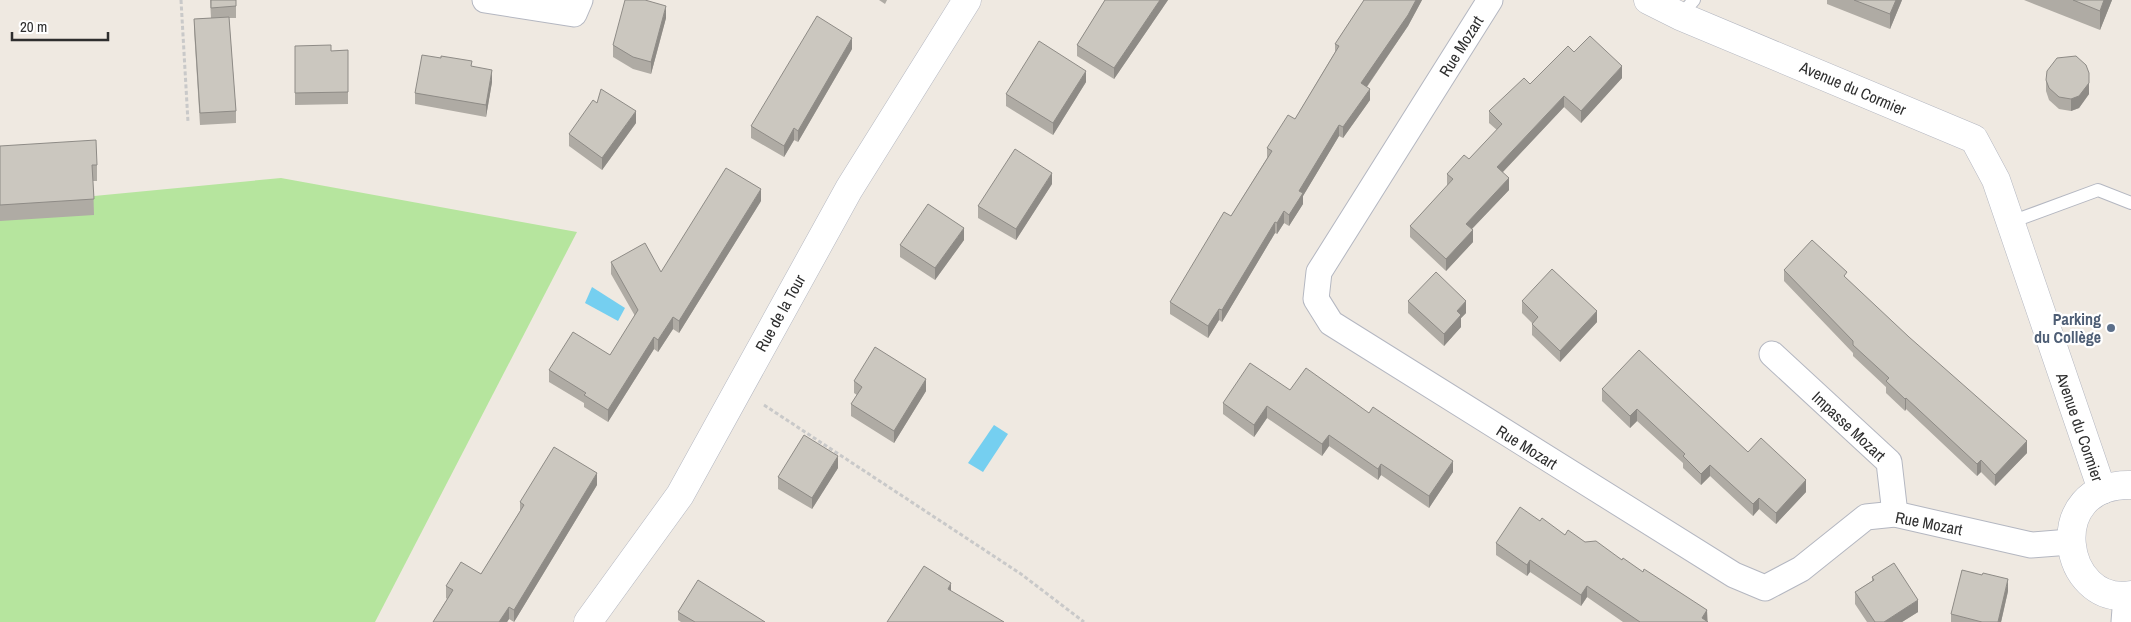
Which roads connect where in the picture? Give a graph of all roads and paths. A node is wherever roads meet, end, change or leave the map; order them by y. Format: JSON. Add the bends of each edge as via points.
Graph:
{"nodes":[{"id":1,"x":181,"y":0,"type":"edge"},
{"id":2,"x":485,"y":0,"type":"edge"},
{"id":3,"x":580,"y":0,"type":"edge"},
{"id":4,"x":967,"y":0,"type":"edge"},
{"id":5,"x":1490,"y":0,"type":"edge"},
{"id":6,"x":1648,"y":0,"type":"edge"},
{"id":7,"x":1687,"y":8,"type":"edge"},
{"id":8,"x":188,"y":122,"type":"dead end"},
{"id":9,"x":2131,"y":203,"type":"edge"},
{"id":10,"x":2011,"y":222,"type":"junction"},
{"id":11,"x":1772,"y":354,"type":"dead end"},
{"id":12,"x":739,"y":388,"type":"junction"},
{"id":13,"x":2131,"y":485,"type":"edge"},
{"id":14,"x":2102,"y":490,"type":"junction"},
{"id":15,"x":1895,"y":514,"type":"junction"},
{"id":16,"x":2070,"y":542,"type":"junction"},
{"id":17,"x":2129,"y":595,"type":"edge"},
{"id":18,"x":588,"y":622,"type":"edge"},
{"id":19,"x":1084,"y":622,"type":"edge"},
{"id":20,"x":2124,"y":622,"type":"edge"}],
"edges":[{"from":1,"to":8,"type":"path"},
{"from":2,"to":3,"type":"street","via":[[574,14]]},
{"from":4,"to":12,"type":"street","name":"Rue de la Tour","via":[[849,189]]},
{"from":5,"to":15,"type":"street","name":"Rue Mozart","via":[[1319,272],[1316,299],[1331,323],[1734,575],[1765,588],[1801,569],[1866,516]]},
{"from":6,"to":7,"type":"street","name":"Avenue du Cormier"},
{"from":7,"to":10,"type":"street","name":"Avenue du Cormier","via":[[1974,139],[1996,180]]},
{"from":9,"to":10,"type":"lane","via":[[2098,190]]},
{"from":10,"to":14,"type":"street","name":"Avenue du Cormier"},
{"from":11,"to":15,"type":"street","name":"Impasse Mozart","via":[[1889,462]]},
{"from":12,"to":18,"type":"street","name":"Rue de la Tour","via":[[680,495]]},
{"from":12,"to":19,"type":"path","via":[[1021,574]]},
{"from":13,"to":14,"type":"street","via":[[2118,484]]},
{"from":14,"to":16,"type":"street","via":[[2079,510]]},
{"from":15,"to":16,"type":"street","name":"Rue Mozart","via":[[2031,545]]},
{"from":16,"to":17,"type":"street","via":[[2081,572],[2094,585],[2109,593]]},
{"from":17,"to":20,"type":"street"}]}
